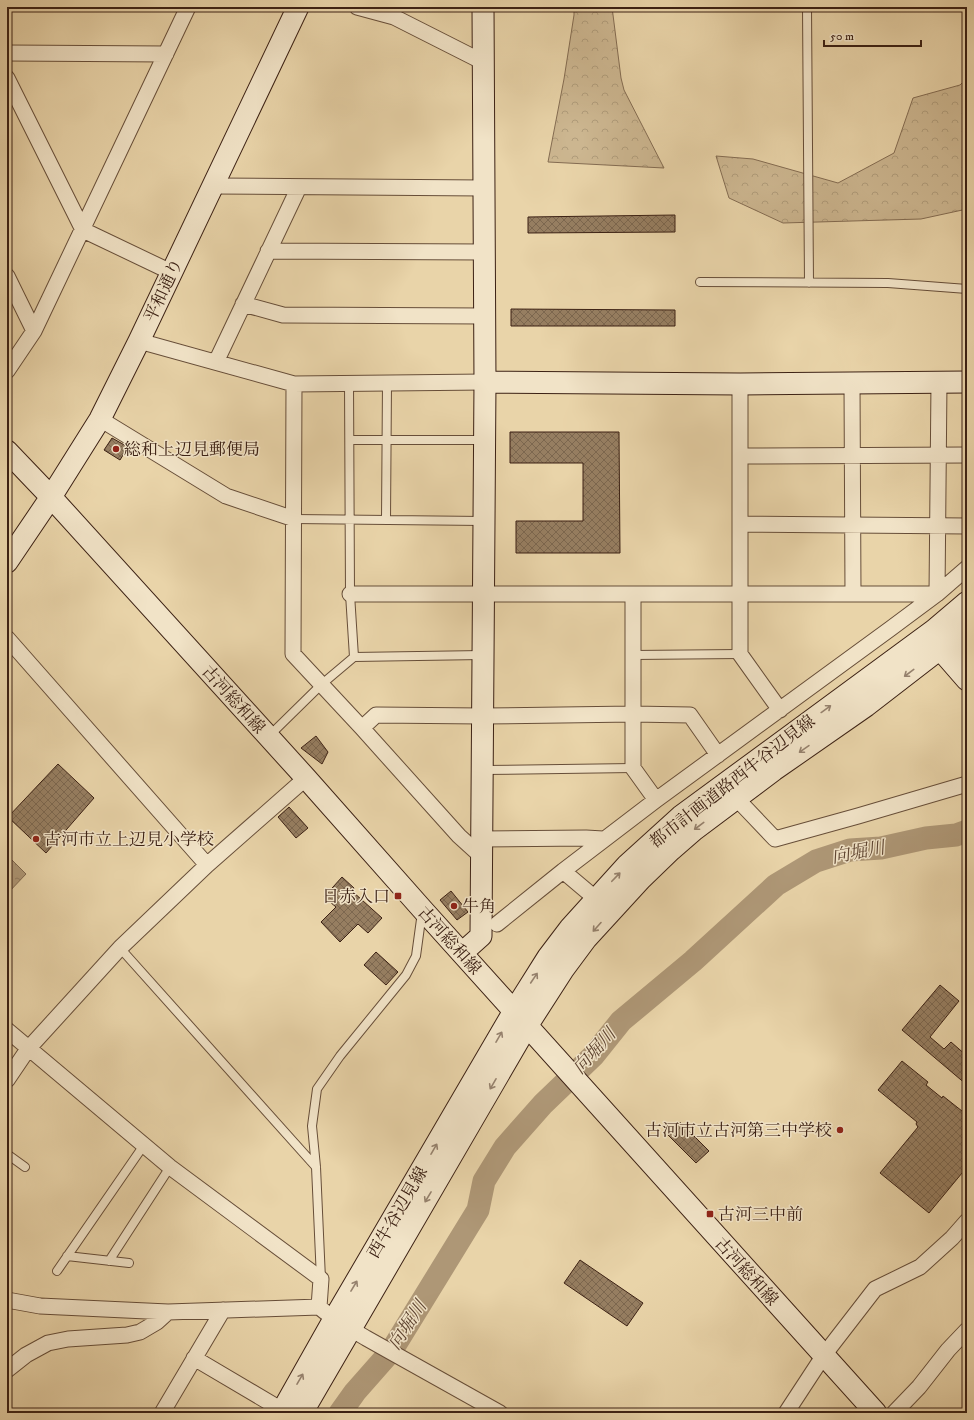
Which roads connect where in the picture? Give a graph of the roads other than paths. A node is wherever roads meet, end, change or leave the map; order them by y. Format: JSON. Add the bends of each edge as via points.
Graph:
{"nodes":[{"id":1,"x":188,"y":7,"type":"edge"},
{"id":2,"x":298,"y":7,"type":"edge"},
{"id":3,"x":357,"y":7,"type":"edge"},
{"id":4,"x":483,"y":7,"type":"edge"},
{"id":5,"x":807,"y":7,"type":"edge"},
{"id":6,"x":7,"y":54,"type":"edge"},
{"id":7,"x":166,"y":54,"type":"junction"},
{"id":8,"x":483,"y":62,"type":"junction"},
{"id":9,"x":7,"y":78,"type":"edge"},
{"id":10,"x":213,"y":186,"type":"junction"},
{"id":11,"x":299,"y":187,"type":"junction"},
{"id":12,"x":483,"y":188,"type":"junction"},
{"id":13,"x":82,"y":230,"type":"junction"},
{"id":14,"x":268,"y":251,"type":"junction"},
{"id":15,"x":484,"y":252,"type":"junction"},
{"id":16,"x":171,"y":272,"type":"junction"},
{"id":17,"x":7,"y":276,"type":"edge"},
{"id":18,"x":700,"y":282,"type":"dead end"},
{"id":19,"x":809,"y":283,"type":"junction"},
{"id":20,"x":967,"y":289,"type":"edge"},
{"id":21,"x":244,"y":304,"type":"junction"},
{"id":22,"x":484,"y":316,"type":"junction"},
{"id":23,"x":34,"y":331,"type":"junction"},
{"id":24,"x":139,"y":342,"type":"junction"},
{"id":25,"x":216,"y":362,"type":"junction"},
{"id":26,"x":7,"y":371,"type":"edge"},
{"id":27,"x":485,"y":382,"type":"junction"},
{"id":28,"x":939,"y":382,"type":"junction"},
{"id":29,"x":967,"y":382,"type":"edge"},
{"id":30,"x":349,"y":383,"type":"junction"},
{"id":31,"x":387,"y":383,"type":"junction"},
{"id":32,"x":852,"y":383,"type":"junction"},
{"id":33,"x":294,"y":384,"type":"junction"},
{"id":34,"x":740,"y":384,"type":"junction"},
{"id":35,"x":100,"y":419,"type":"junction"},
{"id":36,"x":350,"y":440,"type":"junction"},
{"id":37,"x":386,"y":440,"type":"junction"},
{"id":38,"x":485,"y":440,"type":"junction"},
{"id":39,"x":7,"y":451,"type":"edge"},
{"id":40,"x":938,"y":455,"type":"junction"},
{"id":41,"x":967,"y":455,"type":"edge"},
{"id":42,"x":741,"y":456,"type":"junction"},
{"id":43,"x":852,"y":456,"type":"junction"},
{"id":44,"x":51,"y":497,"type":"junction"},
{"id":45,"x":294,"y":519,"type":"junction"},
{"id":46,"x":350,"y":520,"type":"junction"},
{"id":47,"x":386,"y":520,"type":"junction"},
{"id":48,"x":484,"y":521,"type":"junction"},
{"id":49,"x":741,"y":524,"type":"junction"},
{"id":50,"x":852,"y":525,"type":"junction"},
{"id":51,"x":938,"y":526,"type":"junction"},
{"id":52,"x":967,"y":526,"type":"edge"},
{"id":53,"x":7,"y":562,"type":"edge"},
{"id":54,"x":967,"y":568,"type":"edge"},
{"id":55,"x":350,"y":594,"type":"junction"},
{"id":56,"x":483,"y":594,"type":"junction"},
{"id":57,"x":633,"y":594,"type":"junction"},
{"id":58,"x":740,"y":594,"type":"junction"},
{"id":59,"x":853,"y":594,"type":"junction"},
{"id":60,"x":937,"y":594,"type":"junction"},
{"id":61,"x":967,"y":602,"type":"edge"},
{"id":62,"x":7,"y":638,"type":"edge"},
{"id":63,"x":952,"y":639,"type":"edge"},
{"id":64,"x":740,"y":654,"type":"junction"},
{"id":65,"x":482,"y":655,"type":"junction"},
{"id":66,"x":634,"y":655,"type":"junction"},
{"id":67,"x":354,"y":657,"type":"junction"},
{"id":68,"x":967,"y":680,"type":"edge"},
{"id":69,"x":322,"y":684,"type":"junction"},
{"id":70,"x":780,"y":710,"type":"junction"},
{"id":71,"x":632,"y":714,"type":"junction"},
{"id":72,"x":482,"y":716,"type":"junction"},
{"id":73,"x":362,"y":728,"type":"junction"},
{"id":74,"x":269,"y":737,"type":"junction"},
{"id":75,"x":718,"y":754,"type":"junction"},
{"id":76,"x":633,"y":768,"type":"junction"},
{"id":77,"x":482,"y":770,"type":"junction"},
{"id":78,"x":306,"y":778,"type":"junction"},
{"id":79,"x":967,"y":784,"type":"edge"},
{"id":80,"x":736,"y":798,"type":"junction"},
{"id":81,"x":656,"y":800,"type":"junction"},
{"id":82,"x":603,"y":839,"type":"junction"},
{"id":83,"x":481,"y":848,"type":"junction"},
{"id":84,"x":207,"y":864,"type":"junction"},
{"id":85,"x":563,"y":871,"type":"junction"},
{"id":86,"x":595,"y":898,"type":"junction"},
{"id":87,"x":422,"y":909,"type":"junction"},
{"id":88,"x":497,"y":924,"type":"dead end"},
{"id":89,"x":120,"y":948,"type":"junction"},
{"id":90,"x":462,"y":953,"type":"junction"},
{"id":91,"x":520,"y":1019,"type":"junction"},
{"id":92,"x":7,"y":1030,"type":"edge"},
{"id":93,"x":28,"y":1049,"type":"junction"},
{"id":94,"x":7,"y":1080,"type":"edge"},
{"id":95,"x":144,"y":1145,"type":"junction"},
{"id":96,"x":7,"y":1154,"type":"edge"},
{"id":97,"x":170,"y":1166,"type":"junction"},
{"id":98,"x":25,"y":1167,"type":"dead end"},
{"id":99,"x":316,"y":1167,"type":"junction"},
{"id":100,"x":967,"y":1221,"type":"edge"},
{"id":101,"x":67,"y":1256,"type":"junction"},
{"id":102,"x":109,"y":1261,"type":"junction"},
{"id":103,"x":129,"y":1263,"type":"dead end"},
{"id":104,"x":57,"y":1271,"type":"dead end"},
{"id":105,"x":321,"y":1279,"type":"junction"},
{"id":106,"x":7,"y":1300,"type":"edge"},
{"id":107,"x":223,"y":1310,"type":"junction"},
{"id":108,"x":168,"y":1312,"type":"junction"},
{"id":109,"x":342,"y":1323,"type":"junction"},
{"id":110,"x":967,"y":1330,"type":"edge"},
{"id":111,"x":824,"y":1355,"type":"junction"},
{"id":112,"x":194,"y":1358,"type":"junction"},
{"id":113,"x":7,"y":1370,"type":"edge"},
{"id":114,"x":869,"y":1408,"type":"edge"},
{"id":115,"x":288,"y":1412,"type":"edge"},
{"id":116,"x":162,"y":1413,"type":"edge"},
{"id":117,"x":500,"y":1413,"type":"edge"},
{"id":118,"x":786,"y":1413,"type":"edge"},
{"id":119,"x":894,"y":1413,"type":"edge"}],
"edges":[{"from":1,"to":7,"type":"street"},
{"from":2,"to":10,"type":"street","name":"平和通り"},
{"from":3,"to":8,"type":"street","via":[[394,17]]},
{"from":4,"to":8,"type":"street"},
{"from":5,"to":19,"type":"lane"},
{"from":6,"to":7,"type":"street"},
{"from":7,"to":13,"type":"street"},
{"from":8,"to":12,"type":"street"},
{"from":9,"to":13,"type":"street"},
{"from":10,"to":11,"type":"street"},
{"from":10,"to":16,"type":"street","name":"平和通り"},
{"from":11,"to":12,"type":"street"},
{"from":11,"to":14,"type":"street"},
{"from":12,"to":15,"type":"street"},
{"from":13,"to":16,"type":"street"},
{"from":13,"to":23,"type":"street"},
{"from":14,"to":15,"type":"street"},
{"from":14,"to":21,"type":"street"},
{"from":15,"to":22,"type":"street"},
{"from":16,"to":24,"type":"street","name":"平和通り"},
{"from":17,"to":23,"type":"street"},
{"from":18,"to":19,"type":"lane"},
{"from":19,"to":20,"type":"lane","via":[[888,283]]},
{"from":21,"to":22,"type":"street","via":[[283,315]]},
{"from":21,"to":25,"type":"street"},
{"from":22,"to":27,"type":"street"},
{"from":23,"to":26,"type":"street"},
{"from":24,"to":25,"type":"street"},
{"from":24,"to":35,"type":"street","name":"平和通り"},
{"from":25,"to":33,"type":"street"},
{"from":27,"to":31,"type":"street"},
{"from":27,"to":34,"type":"street"},
{"from":27,"to":38,"type":"street"},
{"from":28,"to":29,"type":"street"},
{"from":28,"to":32,"type":"street"},
{"from":28,"to":40,"type":"street"},
{"from":30,"to":31,"type":"street"},
{"from":30,"to":33,"type":"street"},
{"from":30,"to":36,"type":"lane"},
{"from":31,"to":37,"type":"lane"},
{"from":32,"to":34,"type":"street"},
{"from":32,"to":43,"type":"street"},
{"from":33,"to":45,"type":"street"},
{"from":34,"to":42,"type":"street"},
{"from":35,"to":44,"type":"street","name":"平和通り"},
{"from":35,"to":45,"type":"street","via":[[226,496]]},
{"from":36,"to":37,"type":"lane"},
{"from":36,"to":46,"type":"lane"},
{"from":37,"to":38,"type":"lane"},
{"from":37,"to":47,"type":"lane"},
{"from":38,"to":48,"type":"street"},
{"from":39,"to":44,"type":"street","name":"古河総和線"},
{"from":40,"to":41,"type":"street"},
{"from":40,"to":43,"type":"street"},
{"from":40,"to":51,"type":"street"},
{"from":42,"to":43,"type":"street"},
{"from":42,"to":49,"type":"street"},
{"from":43,"to":50,"type":"street"},
{"from":44,"to":53,"type":"street","name":"平和通り"},
{"from":44,"to":74,"type":"street","name":"古河総和線"},
{"from":45,"to":46,"type":"lane"},
{"from":45,"to":69,"type":"street","via":[[293,654]]},
{"from":46,"to":47,"type":"lane"},
{"from":46,"to":55,"type":"lane"},
{"from":47,"to":48,"type":"lane"},
{"from":48,"to":56,"type":"street"},
{"from":49,"to":50,"type":"street"},
{"from":49,"to":58,"type":"street"},
{"from":50,"to":51,"type":"street"},
{"from":50,"to":59,"type":"street"},
{"from":51,"to":52,"type":"street"},
{"from":51,"to":60,"type":"street"},
{"from":54,"to":60,"type":"street"},
{"from":55,"to":56,"type":"street"},
{"from":55,"to":67,"type":"lane"},
{"from":56,"to":57,"type":"street"},
{"from":56,"to":65,"type":"street"},
{"from":57,"to":58,"type":"street"},
{"from":57,"to":66,"type":"street"},
{"from":58,"to":59,"type":"street"},
{"from":58,"to":64,"type":"street"},
{"from":59,"to":60,"type":"street"},
{"from":60,"to":70,"type":"street"},
{"from":61,"to":63,"type":"street","name":"都市計画道路西牛谷辺見線"},
{"from":62,"to":84,"type":"street"},
{"from":63,"to":68,"type":"street"},
{"from":63,"to":80,"type":"street","name":"都市計画道路西牛谷辺見線","one_way":true,"via":[[866,706]]},
{"from":86,"to":63,"type":"street","name":"都市計画道路西牛谷辺見線","one_way":true,"via":[[681,816]]},
{"from":64,"to":66,"type":"lane"},
{"from":64,"to":70,"type":"street"},
{"from":65,"to":67,"type":"lane"},
{"from":65,"to":72,"type":"street"},
{"from":66,"to":71,"type":"street"},
{"from":67,"to":69,"type":"lane"},
{"from":69,"to":73,"type":"street"},
{"from":69,"to":74,"type":"lane"},
{"from":70,"to":75,"type":"street"},
{"from":71,"to":72,"type":"street"},
{"from":71,"to":75,"type":"street","via":[[690,715]]},
{"from":71,"to":76,"type":"street"},
{"from":72,"to":73,"type":"street","via":[[376,715]]},
{"from":72,"to":77,"type":"street"},
{"from":73,"to":83,"type":"street","via":[[459,836]]},
{"from":74,"to":78,"type":"street","name":"古河総和線"},
{"from":75,"to":81,"type":"street"},
{"from":76,"to":77,"type":"lane"},
{"from":76,"to":81,"type":"street"},
{"from":77,"to":83,"type":"street"},
{"from":78,"to":84,"type":"street"},
{"from":78,"to":87,"type":"street","name":"古河総和線"},
{"from":79,"to":80,"type":"street","via":[[775,839]]},
{"from":80,"to":91,"type":"street","name":"都市計画道路西牛谷辺見線","one_way":true,"via":[[694,830],[640,879],[586,938],[563,970]]},
{"from":81,"to":82,"type":"street"},
{"from":82,"to":83,"type":"street","via":[[586,838]]},
{"from":82,"to":85,"type":"street"},
{"from":83,"to":90,"type":"street","via":[[481,936]]},
{"from":84,"to":89,"type":"street"},
{"from":85,"to":86,"type":"street"},
{"from":85,"to":88,"type":"street"},
{"from":91,"to":86,"type":"street","name":"都市計画道路西牛谷辺見線","one_way":true,"via":[[548,957]]},
{"from":87,"to":90,"type":"street","name":"古河総和線"},
{"from":87,"to":99,"type":"lane","via":[[416,956],[406,975],[340,1056],[317,1089],[312,1126]]},
{"from":89,"to":93,"type":"street"},
{"from":89,"to":99,"type":"lane"},
{"from":90,"to":91,"type":"street","name":"古河総和線"},
{"from":91,"to":109,"type":"street","name":"西牛谷辺見線"},
{"from":91,"to":111,"type":"street","name":"古河総和線"},
{"from":92,"to":93,"type":"street"},
{"from":93,"to":94,"type":"street"},
{"from":93,"to":95,"type":"street"},
{"from":95,"to":97,"type":"street"},
{"from":95,"to":101,"type":"lane"},
{"from":96,"to":98,"type":"lane"},
{"from":97,"to":102,"type":"lane"},
{"from":97,"to":105,"type":"street"},
{"from":99,"to":105,"type":"lane"},
{"from":100,"to":111,"type":"street","via":[[920,1267],[875,1289]]},
{"from":101,"to":102,"type":"lane"},
{"from":101,"to":104,"type":"lane"},
{"from":102,"to":103,"type":"lane"},
{"from":105,"to":109,"type":"street"},
{"from":106,"to":108,"type":"street","via":[[40,1306]]},
{"from":107,"to":108,"type":"street"},
{"from":107,"to":109,"type":"street"},
{"from":107,"to":112,"type":"street"},
{"from":108,"to":113,"type":"street","via":[[140,1332],[48,1343],[26,1355]]},
{"from":109,"to":115,"type":"street","name":"西牛谷辺見線"},
{"from":109,"to":117,"type":"street"},
{"from":110,"to":119,"type":"street","via":[[919,1388]]},
{"from":111,"to":114,"type":"street","name":"古河総和線"},
{"from":111,"to":118,"type":"street"},
{"from":112,"to":115,"type":"street"},
{"from":112,"to":116,"type":"street"}]}
